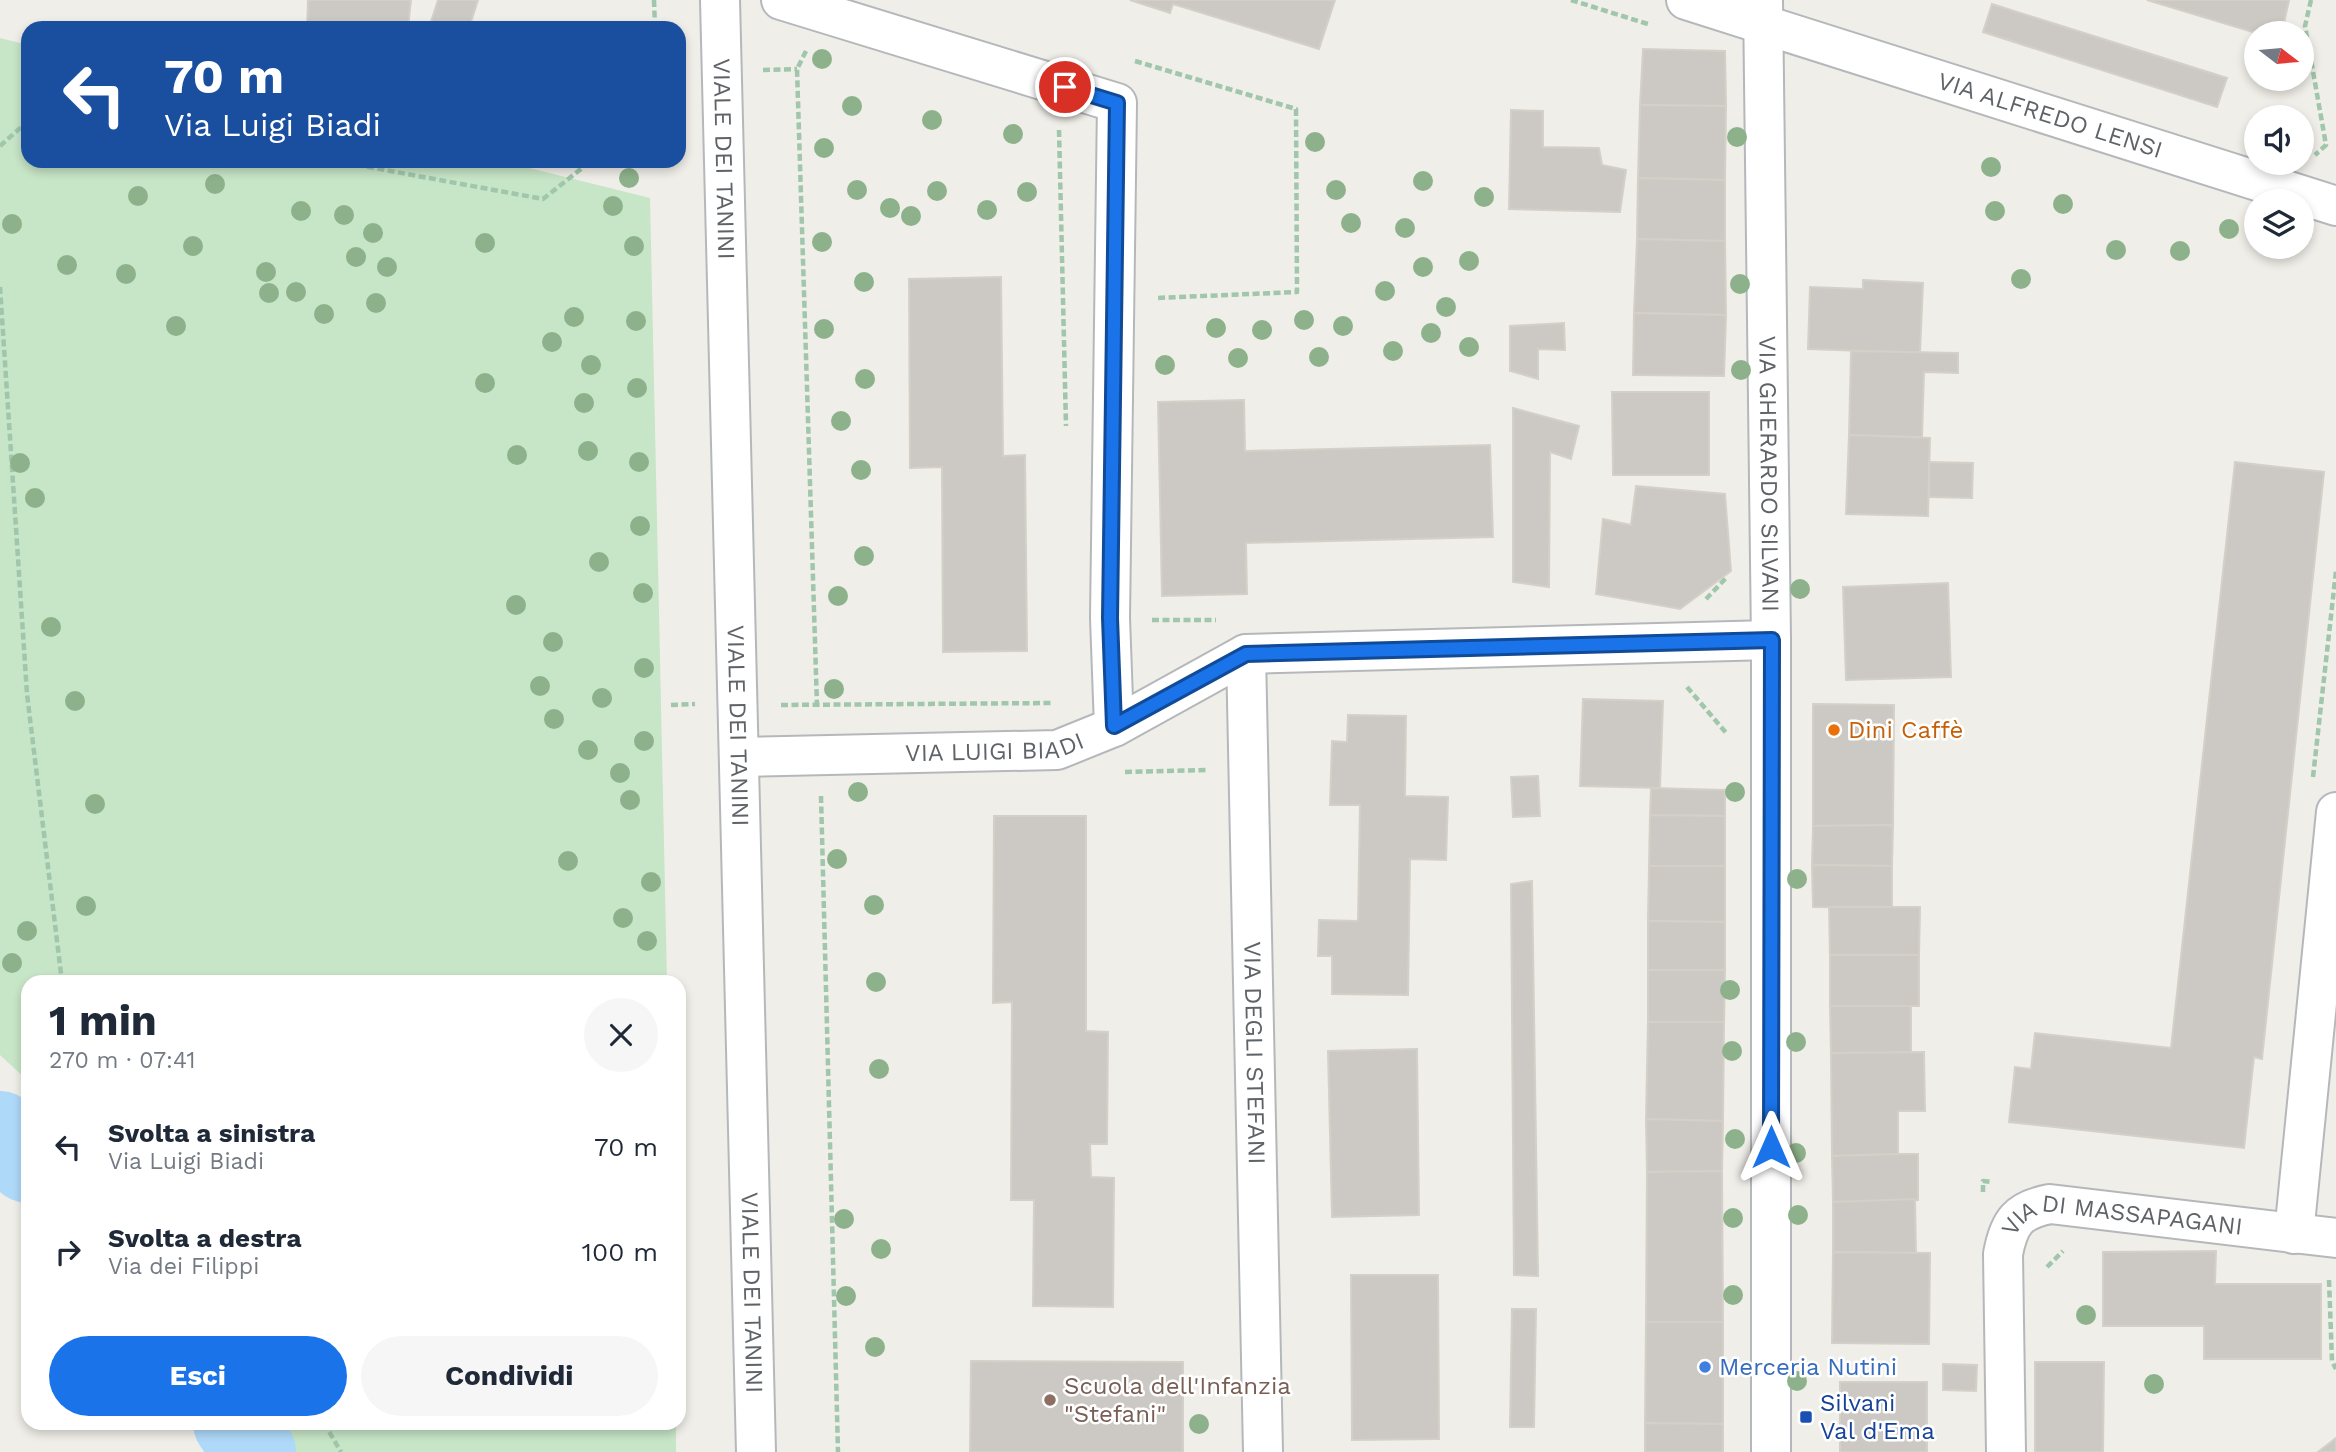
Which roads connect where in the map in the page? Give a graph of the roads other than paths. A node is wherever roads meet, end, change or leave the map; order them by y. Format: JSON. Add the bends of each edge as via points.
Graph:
{"nodes":[{"id":1,"x":720,"y":0,"type":"edge"},
{"id":2,"x":781,"y":0,"type":"edge"},
{"id":3,"x":1686,"y":0,"type":"edge"},
{"id":4,"x":1763,"y":12,"type":"edge"},
{"id":5,"x":2336,"y":206,"type":"edge"},
{"id":6,"x":1772,"y":640,"type":"junction"},
{"id":7,"x":1246,"y":654,"type":"junction"},
{"id":8,"x":1114,"y":726,"type":"junction"},
{"id":9,"x":740,"y":757,"type":"junction"},
{"id":10,"x":2336,"y":812,"type":"edge"},
{"id":11,"x":2294,"y":1234,"type":"junction"},
{"id":12,"x":2333,"y":1256,"type":"edge"},
{"id":13,"x":756,"y":1452,"type":"edge"},
{"id":14,"x":1263,"y":1452,"type":"edge"},
{"id":15,"x":1771,"y":1452,"type":"edge"},
{"id":16,"x":2006,"y":1452,"type":"edge"}],
"edges":[{"from":1,"to":9,"type":"street","name":"VIALE DEI TANINI"},
{"from":2,"to":8,"type":"street","via":[[1117,103],[1110,618]]},
{"from":3,"to":4,"type":"street","name":"VIA ALFREDO LENSI"},
{"from":4,"to":5,"type":"street","name":"VIA ALFREDO LENSI"},
{"from":4,"to":6,"type":"street","name":"VIA GHERARDO SILVANI"},
{"from":6,"to":7,"type":"street","name":"VIA LUIGI BIADI"},
{"from":6,"to":15,"type":"street","name":"VIA GHERARDO SILVANI"},
{"from":7,"to":8,"type":"street","name":"VIA LUIGI BIADI"},
{"from":7,"to":14,"type":"street","name":"VIA DEGLI STEFANI"},
{"from":8,"to":9,"type":"street","name":"VIA LUIGI BIADI","via":[[1056,750]]},
{"from":9,"to":13,"type":"street","name":"VIALE DEI TANINI"},
{"from":10,"to":11,"type":"street"},
{"from":11,"to":12,"type":"street","name":"VIA DI MASSAPAGANI"},
{"from":11,"to":16,"type":"street","name":"VIA DI MASSAPAGANI","via":[[2050,1204],[2029,1208],[2018,1216],[2006,1236],[2003,1254]]}]}
